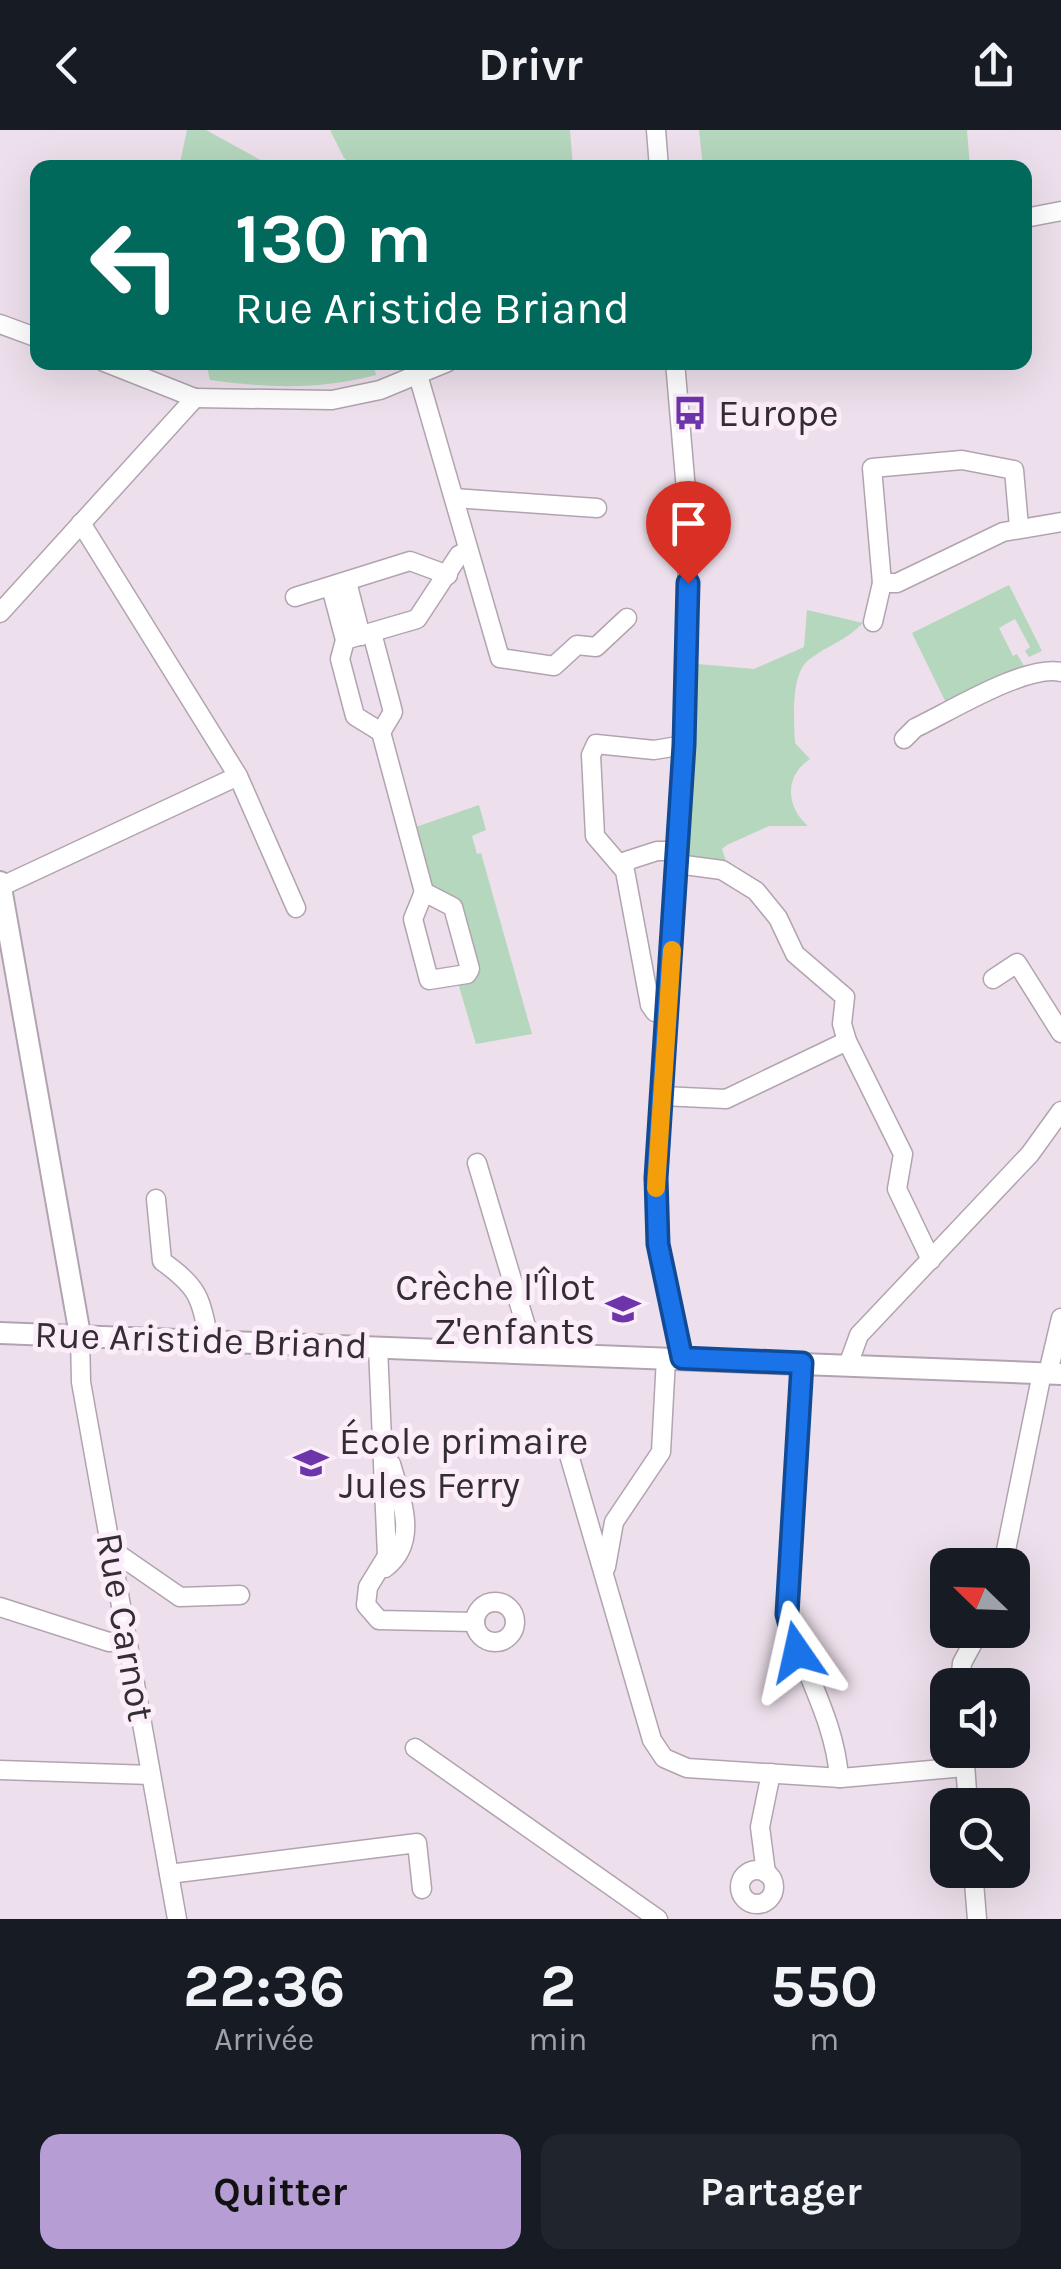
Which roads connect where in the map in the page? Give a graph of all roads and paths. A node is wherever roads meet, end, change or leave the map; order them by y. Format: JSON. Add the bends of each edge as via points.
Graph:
{"nodes":[{"id":1,"x":656,"y":130,"type":"edge"},
{"id":2,"x":658,"y":160,"type":"edge"},
{"id":3,"x":1061,"y":210,"type":"edge"},
{"id":4,"x":1032,"y":216,"type":"edge"},
{"id":5,"x":0,"y":324,"type":"edge"},
{"id":6,"x":30,"y":335,"type":"edge"},
{"id":7,"x":124,"y":370,"type":"edge"},
{"id":8,"x":430,"y":370,"type":"edge"},
{"id":9,"x":676,"y":370,"type":"edge"},
{"id":10,"x":418,"y":375,"type":"junction"},
{"id":11,"x":195,"y":398,"type":"junction"},
{"id":12,"x":454,"y":498,"type":"junction"},
{"id":13,"x":597,"y":508,"type":"dead end"},
{"id":14,"x":1061,"y":522,"type":"edge"},
{"id":15,"x":81,"y":524,"type":"junction"},
{"id":16,"x":1019,"y":528,"type":"junction"},
{"id":17,"x":468,"y":550,"type":"junction"},
{"id":18,"x":448,"y":574,"type":"junction"},
{"id":19,"x":882,"y":583,"type":"junction"},
{"id":20,"x":339,"y":585,"type":"junction"},
{"id":21,"x":295,"y":598,"type":"dead end"},
{"id":22,"x":0,"y":613,"type":"edge"},
{"id":23,"x":628,"y":618,"type":"dead end"},
{"id":24,"x":874,"y":622,"type":"dead end"},
{"id":25,"x":360,"y":636,"type":"junction"},
{"id":26,"x":1061,"y":672,"type":"edge"},
{"id":27,"x":381,"y":732,"type":"junction"},
{"id":28,"x":904,"y":739,"type":"dead end"},
{"id":29,"x":684,"y":745,"type":"junction"},
{"id":30,"x":238,"y":776,"type":"junction"},
{"id":31,"x":678,"y":858,"type":"junction"},
{"id":32,"x":620,"y":863,"type":"junction"},
{"id":33,"x":0,"y":885,"type":"edge"},
{"id":34,"x":424,"y":892,"type":"junction"},
{"id":35,"x":296,"y":908,"type":"dead end"},
{"id":36,"x":994,"y":979,"type":"dead end"},
{"id":37,"x":668,"y":1014,"type":"junction"},
{"id":38,"x":1061,"y":1033,"type":"edge"},
{"id":39,"x":847,"y":1041,"type":"junction"},
{"id":40,"x":662,"y":1096,"type":"junction"},
{"id":41,"x":1061,"y":1111,"type":"edge"},
{"id":42,"x":477,"y":1163,"type":"dead end"},
{"id":43,"x":156,"y":1198,"type":"dead end"},
{"id":44,"x":931,"y":1260,"type":"junction"},
{"id":45,"x":1061,"y":1318,"type":"edge"},
{"id":46,"x":0,"y":1332,"type":"edge"},
{"id":47,"x":80,"y":1335,"type":"junction"},
{"id":48,"x":209,"y":1340,"type":"junction"},
{"id":49,"x":378,"y":1347,"type":"junction"},
{"id":50,"x":534,"y":1353,"type":"junction"},
{"id":51,"x":674,"y":1358,"type":"junction"},
{"id":52,"x":802,"y":1363,"type":"junction"},
{"id":53,"x":848,"y":1365,"type":"junction"},
{"id":54,"x":1050,"y":1373,"type":"edge"},
{"id":55,"x":569,"y":1455,"type":"dead end"},
{"id":56,"x":1006,"y":1548,"type":"edge"},
{"id":57,"x":112,"y":1550,"type":"junction"},
{"id":58,"x":606,"y":1577,"type":"junction"},
{"id":59,"x":240,"y":1595,"type":"dead end"},
{"id":60,"x":0,"y":1607,"type":"edge"},
{"id":61,"x":474,"y":1622,"type":"dead end"},
{"id":62,"x":127,"y":1641,"type":"junction"},
{"id":63,"x":416,"y":1748,"type":"dead end"},
{"id":64,"x":930,"y":1763,"type":"edge"},
{"id":65,"x":0,"y":1770,"type":"edge"},
{"id":66,"x":770,"y":1774,"type":"junction"},
{"id":67,"x":151,"y":1775,"type":"junction"},
{"id":68,"x":839,"y":1778,"type":"junction"},
{"id":69,"x":766,"y":1873,"type":"dead end"},
{"id":70,"x":169,"y":1874,"type":"junction"},
{"id":71,"x":974,"y":1888,"type":"edge"},
{"id":72,"x":422,"y":1889,"type":"dead end"},
{"id":73,"x":177,"y":1919,"type":"edge"},
{"id":74,"x":658,"y":1919,"type":"edge"},
{"id":75,"x":977,"y":1919,"type":"edge"}],
"edges":[{"from":1,"to":2,"type":"street"},
{"from":3,"to":4,"type":"street"},
{"from":5,"to":6,"type":"street"},
{"from":7,"to":11,"type":"street"},
{"from":8,"to":10,"type":"street"},
{"from":9,"to":29,"type":"street","via":[[688,545]]},
{"from":10,"to":11,"type":"street","via":[[332,400]]},
{"from":10,"to":12,"type":"street"},
{"from":11,"to":15,"type":"street"},
{"from":12,"to":13,"type":"street"},
{"from":12,"to":17,"type":"street"},
{"from":14,"to":16,"type":"street"},
{"from":15,"to":22,"type":"street"},
{"from":15,"to":30,"type":"street"},
{"from":16,"to":19,"type":"street","via":[[897,583]]},
{"from":16,"to":19,"type":"street","via":[[1014,470],[962,460],[877,466],[871,473]]},
{"from":17,"to":18,"type":"street"},
{"from":17,"to":23,"type":"street","via":[[503,660],[554,666],[577,645],[596,647]]},
{"from":18,"to":20,"type":"street","via":[[410,561]]},
{"from":18,"to":25,"type":"street","via":[[418,619]]},
{"from":19,"to":24,"type":"street"},
{"from":20,"to":21,"type":"street"},
{"from":20,"to":25,"type":"street"},
{"from":25,"to":27,"type":"street","via":[[393,712]]},
{"from":25,"to":27,"type":"street","via":[[340,659],[355,716]]},
{"from":26,"to":28,"type":"street","via":[[1026,676]]},
{"from":27,"to":34,"type":"street"},
{"from":29,"to":31,"type":"street"},
{"from":29,"to":32,"type":"street","via":[[654,750],[596,744],[595,836]]},
{"from":30,"to":33,"type":"street"},
{"from":30,"to":35,"type":"street"},
{"from":31,"to":32,"type":"street","via":[[657,850]]},
{"from":31,"to":37,"type":"street"},
{"from":31,"to":39,"type":"street","via":[[722,870],[756,892],[795,954],[846,997]]},
{"from":32,"to":37,"type":"street","via":[[650,1005]]},
{"from":33,"to":47,"type":"main road"},
{"from":34,"to":34,"type":"street","via":[[413,919],[429,980],[466,974],[453,907]]},
{"from":36,"to":38,"type":"street","via":[[1017,963]]},
{"from":37,"to":40,"type":"street"},
{"from":39,"to":40,"type":"street","via":[[726,1099]]},
{"from":39,"to":44,"type":"street","via":[[904,1154],[897,1188]]},
{"from":40,"to":51,"type":"street","via":[[658,1244]]},
{"from":41,"to":44,"type":"street"},
{"from":42,"to":50,"type":"street"},
{"from":43,"to":48,"type":"street","via":[[162,1261],[192,1282]]},
{"from":44,"to":53,"type":"street","via":[[860,1335]]},
{"from":45,"to":54,"type":"street"},
{"from":46,"to":47,"type":"main road","name":"Rue Aristide Briand"},
{"from":47,"to":48,"type":"main road","name":"Rue Aristide Briand"},
{"from":47,"to":57,"type":"street","name":"Rue Carnot","via":[[80,1372]]},
{"from":48,"to":49,"type":"main road","name":"Rue Aristide Briand"},
{"from":49,"to":50,"type":"main road","name":"Rue Aristide Briand"},
{"from":49,"to":61,"type":"street","via":[[387,1556],[366,1593],[368,1610],[397,1623]]},
{"from":50,"to":51,"type":"main road","name":"Rue Aristide Briand"},
{"from":51,"to":52,"type":"main road","name":"Rue Aristide Briand"},
{"from":51,"to":58,"type":"street","via":[[661,1452],[614,1522]]},
{"from":52,"to":53,"type":"main road","name":"Rue Aristide Briand"},
{"from":52,"to":68,"type":"street","via":[[787,1614],[825,1711]]},
{"from":53,"to":54,"type":"main road","name":"Rue Aristide Briand"},
{"from":54,"to":56,"type":"street"},
{"from":55,"to":58,"type":"street"},
{"from":57,"to":59,"type":"street","via":[[180,1597]]},
{"from":57,"to":62,"type":"street","name":"Rue Carnot"},
{"from":58,"to":66,"type":"street","via":[[659,1752],[679,1766]]},
{"from":60,"to":62,"type":"street","via":[[109,1642]]},
{"from":62,"to":67,"type":"street","name":"Rue Carnot"},
{"from":63,"to":74,"type":"street"},
{"from":64,"to":68,"type":"street"},
{"from":65,"to":67,"type":"street"},
{"from":66,"to":68,"type":"street"},
{"from":66,"to":69,"type":"street","via":[[760,1826]]},
{"from":67,"to":70,"type":"street","name":"Rue Carnot"},
{"from":70,"to":72,"type":"street","via":[[417,1843]]},
{"from":70,"to":73,"type":"street","name":"Rue Carnot"},
{"from":71,"to":75,"type":"street"}]}
